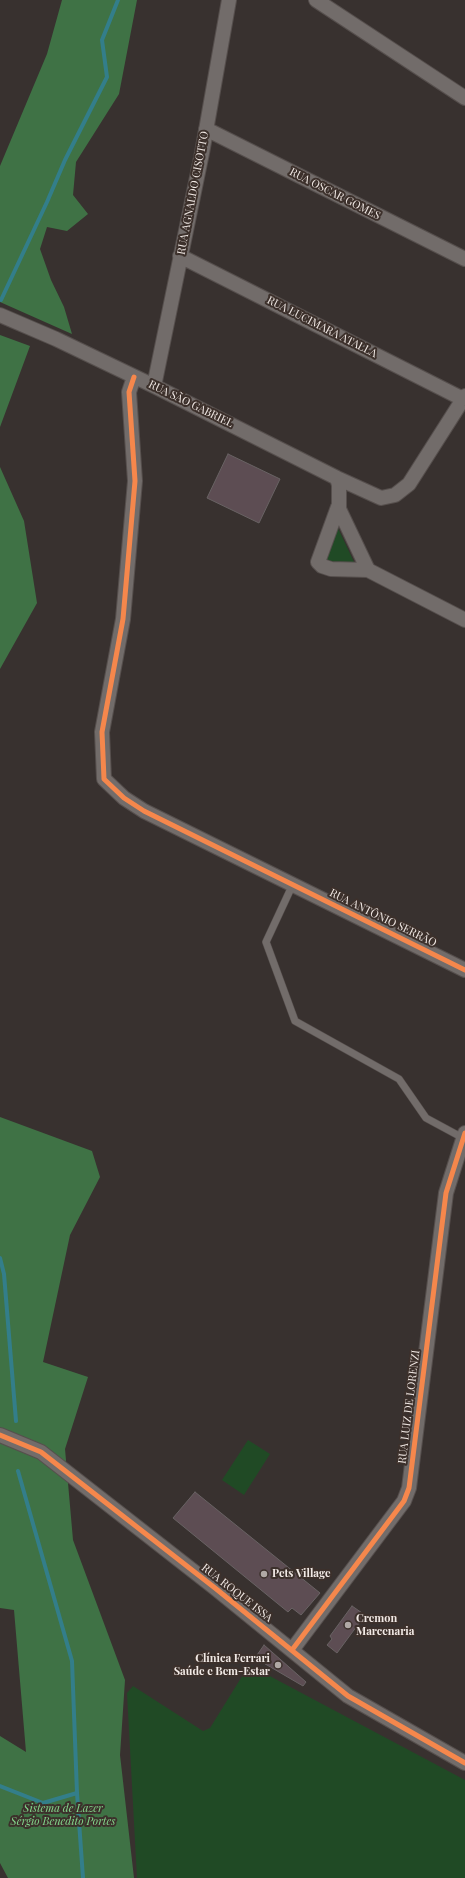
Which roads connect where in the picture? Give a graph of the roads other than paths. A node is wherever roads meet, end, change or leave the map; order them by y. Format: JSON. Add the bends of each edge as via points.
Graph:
{"nodes":[{"id":1,"x":229,"y":0,"type":"edge"},
{"id":2,"x":316,"y":0,"type":"edge"},
{"id":3,"x":465,"y":98,"type":"edge"},
{"id":4,"x":206,"y":129,"type":"junction"},
{"id":5,"x":180,"y":256,"type":"junction"},
{"id":6,"x":465,"y":259,"type":"edge"},
{"id":7,"x":0,"y":315,"type":"edge"},
{"id":8,"x":134,"y":376,"type":"junction"},
{"id":9,"x":154,"y":386,"type":"junction"},
{"id":10,"x":464,"y":398,"type":"edge"},
{"id":11,"x":337,"y":478,"type":"junction"},
{"id":12,"x":338,"y":507,"type":"junction"},
{"id":13,"x":368,"y":570,"type":"junction"},
{"id":14,"x":465,"y":620,"type":"edge"},
{"id":15,"x":293,"y":884,"type":"junction"},
{"id":16,"x":465,"y":970,"type":"edge"},
{"id":17,"x":464,"y":1135,"type":"edge"},
{"id":18,"x":3,"y":1436,"type":"edge"},
{"id":19,"x":292,"y":1650,"type":"junction"},
{"id":20,"x":465,"y":1763,"type":"edge"}],
"edges":[{"from":1,"to":4,"type":"street","name":"RUA AGNALDO CISOTTO"},
{"from":2,"to":3,"type":"street"},
{"from":4,"to":5,"type":"street","name":"RUA AGNALDO CISOTTO"},
{"from":4,"to":6,"type":"street","name":"RUA OSCAR GOMES"},
{"from":5,"to":9,"type":"street","name":"RUA AGNALDO CISOTTO"},
{"from":5,"to":10,"type":"street","name":"RUA LUCIMARA ATALLA"},
{"from":7,"to":8,"type":"street","name":"RUA SÃO GABRIEL"},
{"from":8,"to":9,"type":"street","name":"RUA SÃO GABRIEL"},
{"from":8,"to":15,"type":"street","name":"RUA ANTÔNIO SERRÃO","via":[[129,392],[135,481],[123,619],[102,732],[104,779],[124,798],[144,811]]},
{"from":9,"to":11,"type":"street","name":"RUA SÃO GABRIEL"},
{"from":10,"to":11,"type":"street","name":"RUA SÃO GABRIEL","via":[[409,484],[395,495],[381,498]]},
{"from":11,"to":12,"type":"street"},
{"from":12,"to":13,"type":"street"},
{"from":12,"to":13,"type":"street","via":[[318,562],[331,569]]},
{"from":13,"to":14,"type":"street"},
{"from":15,"to":16,"type":"street","name":"RUA ANTÔNIO SERRÃO"},
{"from":15,"to":17,"type":"lane","via":[[266,942],[295,1021],[399,1079],[426,1118]]},
{"from":17,"to":19,"type":"street","name":"RUA LUIZ DE LORENZI","via":[[446,1192],[409,1488],[404,1501]]},
{"from":18,"to":19,"type":"street","name":"RUA ROQUE ISSA","via":[[41,1452]]},
{"from":19,"to":20,"type":"street","name":"RUA ROQUE ISSA","via":[[348,1696]]}]}
